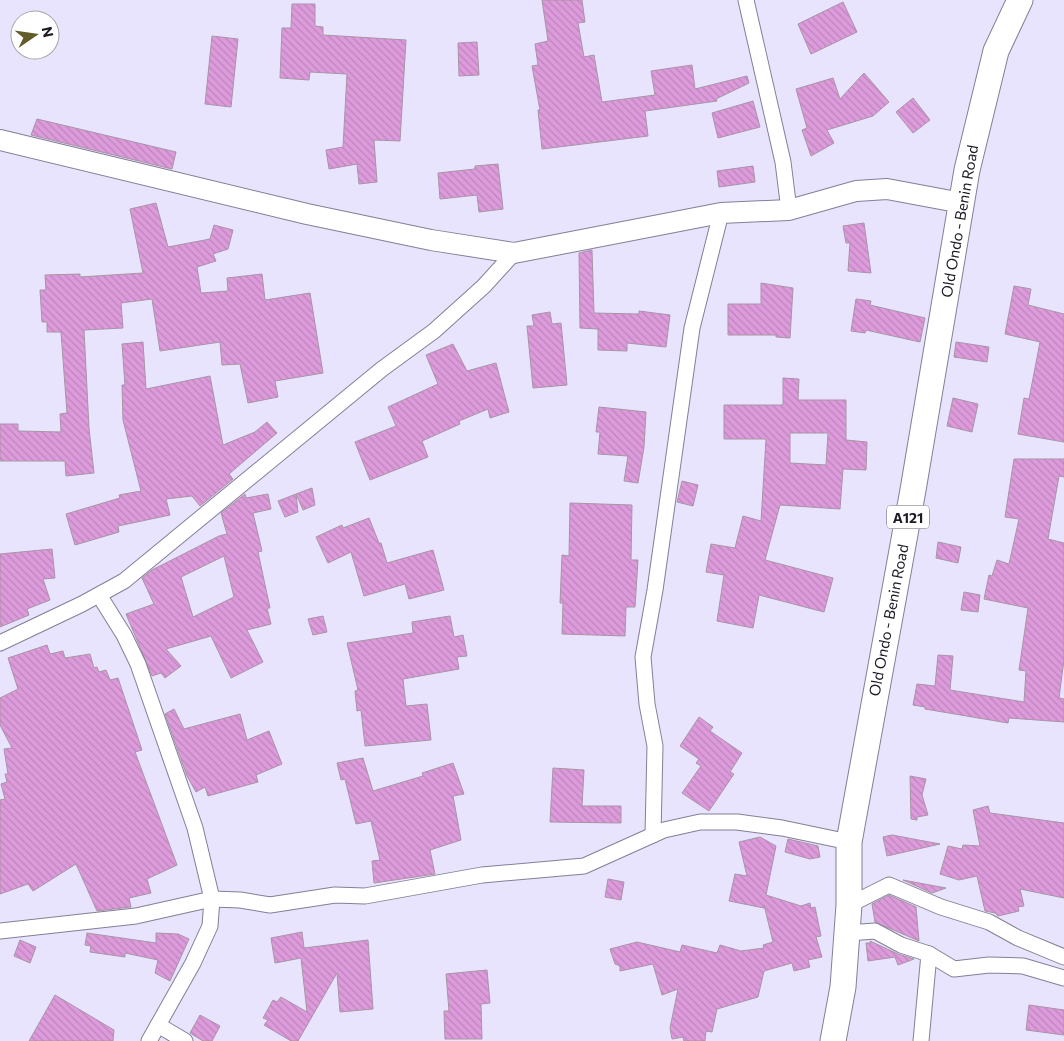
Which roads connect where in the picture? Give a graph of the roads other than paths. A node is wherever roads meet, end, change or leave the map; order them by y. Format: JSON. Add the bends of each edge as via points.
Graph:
{"nodes":[{"id":1,"x":746,"y":0,"type":"edge"},
{"id":2,"x":1020,"y":0,"type":"edge"},
{"id":3,"x":0,"y":140,"type":"edge"},
{"id":4,"x":962,"y":203,"type":"junction"},
{"id":5,"x":788,"y":210,"type":"junction"},
{"id":6,"x":720,"y":213,"type":"junction"},
{"id":7,"x":514,"y":253,"type":"junction"},
{"id":8,"x":98,"y":595,"type":"junction"},
{"id":9,"x":0,"y":643,"type":"edge"},
{"id":10,"x":653,"y":835,"type":"junction"},
{"id":11,"x":849,"y":842,"type":"junction"},
{"id":12,"x":212,"y":899,"type":"junction"},
{"id":13,"x":849,"y":905,"type":"junction"},
{"id":14,"x":0,"y":931,"type":"edge"},
{"id":15,"x":847,"y":932,"type":"junction"},
{"id":16,"x":929,"y":954,"type":"junction"},
{"id":17,"x":1064,"y":957,"type":"edge"},
{"id":18,"x":1064,"y":978,"type":"edge"},
{"id":19,"x":158,"y":1025,"type":"junction"},
{"id":20,"x":149,"y":1041,"type":"edge"},
{"id":21,"x":185,"y":1041,"type":"edge"},
{"id":22,"x":833,"y":1041,"type":"edge"},
{"id":23,"x":921,"y":1041,"type":"edge"}],
"edges":[{"from":1,"to":5,"type":"street","via":[[783,162]]},
{"from":2,"to":4,"type":"main road","name":"Old Ondo - Benin Road","number":"A121","via":[[996,51]]},
{"from":3,"to":7,"type":"street","via":[[307,214],[431,240]]},
{"from":4,"to":5,"type":"street","via":[[887,189],[856,191]]},
{"from":4,"to":11,"type":"main road","name":"Old Ondo - Benin Road","number":"A121"},
{"from":5,"to":6,"type":"street"},
{"from":6,"to":7,"type":"street"},
{"from":6,"to":10,"type":"street","via":[[692,328],[655,590],[642,657],[655,746]]},
{"from":7,"to":8,"type":"street","via":[[484,286],[434,331],[382,369],[124,581]]},
{"from":8,"to":9,"type":"street"},
{"from":8,"to":12,"type":"street","via":[[138,664],[195,828]]},
{"from":10,"to":11,"type":"street","via":[[700,822],[737,822]]},
{"from":10,"to":12,"type":"street","via":[[584,866],[482,875],[365,896],[335,895],[270,905]]},
{"from":11,"to":13,"type":"main road","name":"Old Ondo - Benin Road","number":"A121"},
{"from":12,"to":14,"type":"street","via":[[136,916]]},
{"from":12,"to":19,"type":"street","via":[[210,926]]},
{"from":13,"to":15,"type":"main road","name":"Old Ondo - Benin Road","number":"A121"},
{"from":13,"to":17,"type":"street","via":[[889,885],[941,907],[989,922]]},
{"from":15,"to":16,"type":"street","via":[[875,931],[901,945]]},
{"from":15,"to":22,"type":"main road","name":"Old Ondo - Benin Road","number":"A121","via":[[843,988]]},
{"from":16,"to":18,"type":"street","via":[[954,969],[1023,966]]},
{"from":16,"to":23,"type":"street"},
{"from":19,"to":20,"type":"street"},
{"from":19,"to":21,"type":"street"}]}
